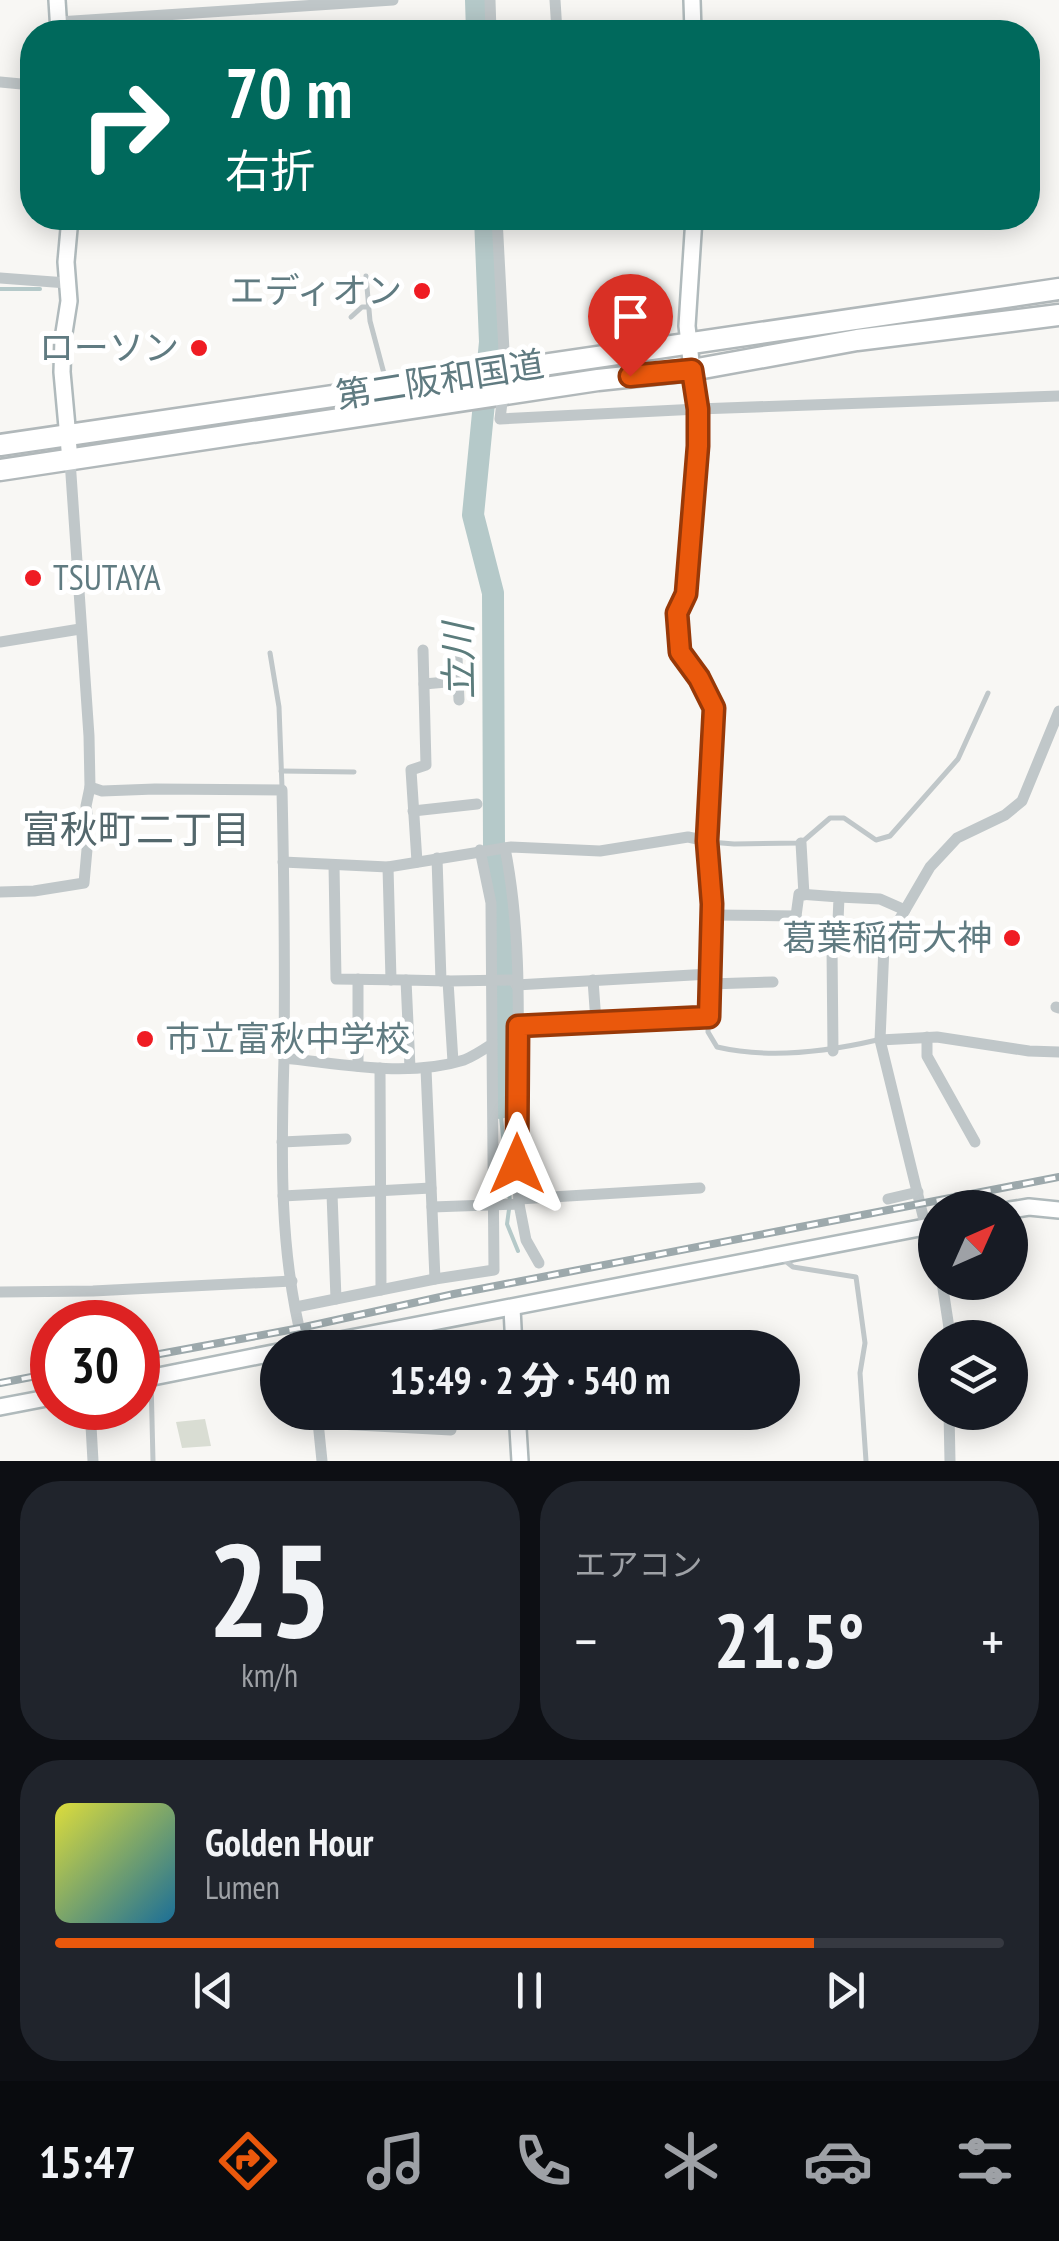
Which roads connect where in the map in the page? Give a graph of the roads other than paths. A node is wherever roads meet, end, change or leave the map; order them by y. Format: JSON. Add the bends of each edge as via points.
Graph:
{"nodes":[{"id":1,"x":394,"y":0,"type":"edge"},
{"id":2,"x":145,"y":20,"type":"edge"},
{"id":3,"x":69,"y":230,"type":"edge"},
{"id":4,"x":497,"y":230,"type":"edge"},
{"id":5,"x":693,"y":230,"type":"edge"},
{"id":6,"x":366,"y":276,"type":"dead end"},
{"id":7,"x":0,"y":278,"type":"edge"},
{"id":8,"x":67,"y":283,"type":"junction"},
{"id":9,"x":1059,"y":289,"type":"edge"},
{"id":10,"x":368,"y":306,"type":"junction"},
{"id":11,"x":1059,"y":315,"type":"edge"},
{"id":12,"x":351,"y":317,"type":"dead end"},
{"id":13,"x":689,"y":342,"type":"junction"},
{"id":14,"x":692,"y":370,"type":"junction"},
{"id":15,"x":493,"y":372,"type":"junction"},
{"id":16,"x":388,"y":388,"type":"junction"},
{"id":17,"x":491,"y":396,"type":"junction"},
{"id":18,"x":1059,"y":396,"type":"edge"},
{"id":19,"x":698,"y":409,"type":"junction"},
{"id":20,"x":69,"y":435,"type":"junction"},
{"id":21,"x":0,"y":445,"type":"edge"},
{"id":22,"x":70,"y":460,"type":"junction"},
{"id":23,"x":0,"y":470,"type":"edge"},
{"id":24,"x":80,"y":629,"type":"junction"},
{"id":25,"x":0,"y":642,"type":"edge"},
{"id":26,"x":423,"y":650,"type":"dead end"},
{"id":27,"x":270,"y":654,"type":"dead end"},
{"id":28,"x":458,"y":657,"type":"dead end"},
{"id":29,"x":458,"y":682,"type":"junction"},
{"id":30,"x":424,"y":684,"type":"junction"},
{"id":31,"x":988,"y":693,"type":"dead end"},
{"id":32,"x":458,"y":700,"type":"dead end"},
{"id":33,"x":1059,"y":711,"type":"edge"},
{"id":34,"x":281,"y":771,"type":"junction"},
{"id":35,"x":354,"y":772,"type":"dead end"},
{"id":36,"x":90,"y":788,"type":"junction"},
{"id":37,"x":282,"y":790,"type":"junction"},
{"id":38,"x":477,"y":804,"type":"dead end"},
{"id":39,"x":414,"y":811,"type":"junction"},
{"id":40,"x":707,"y":841,"type":"junction"},
{"id":41,"x":802,"y":843,"type":"junction"},
{"id":42,"x":504,"y":848,"type":"junction"},
{"id":43,"x":483,"y":850,"type":"junction"},
{"id":44,"x":437,"y":858,"type":"junction"},
{"id":45,"x":283,"y":862,"type":"junction"},
{"id":46,"x":417,"y":862,"type":"junction"},
{"id":47,"x":334,"y":865,"type":"junction"},
{"id":48,"x":388,"y":867,"type":"junction"},
{"id":49,"x":0,"y":892,"type":"edge"},
{"id":50,"x":804,"y":895,"type":"junction"},
{"id":51,"x":839,"y":897,"type":"junction"},
{"id":52,"x":905,"y":910,"type":"junction"},
{"id":53,"x":712,"y":915,"type":"junction"},
{"id":54,"x":796,"y":916,"type":"junction"},
{"id":55,"x":832,"y":947,"type":"junction"},
{"id":56,"x":358,"y":979,"type":"junction"},
{"id":57,"x":710,"y":979,"type":"junction"},
{"id":58,"x":391,"y":980,"type":"junction"},
{"id":59,"x":406,"y":980,"type":"junction"},
{"id":60,"x":593,"y":980,"type":"junction"},
{"id":61,"x":444,"y":981,"type":"junction"},
{"id":62,"x":494,"y":981,"type":"junction"},
{"id":63,"x":516,"y":982,"type":"junction"},
{"id":64,"x":773,"y":982,"type":"dead end"},
{"id":65,"x":709,"y":1017,"type":"junction"},
{"id":66,"x":596,"y":1022,"type":"junction"},
{"id":67,"x":518,"y":1026,"type":"junction"},
{"id":68,"x":928,"y":1037,"type":"junction"},
{"id":69,"x":880,"y":1040,"type":"junction"},
{"id":70,"x":494,"y":1046,"type":"junction"},
{"id":71,"x":516,"y":1047,"type":"junction"},
{"id":72,"x":833,"y":1050,"type":"junction"},
{"id":73,"x":1059,"y":1052,"type":"edge"},
{"id":74,"x":284,"y":1058,"type":"junction"},
{"id":75,"x":453,"y":1062,"type":"junction"},
{"id":76,"x":358,"y":1066,"type":"junction"},
{"id":77,"x":380,"y":1068,"type":"junction"},
{"id":78,"x":410,"y":1068,"type":"junction"},
{"id":79,"x":426,"y":1068,"type":"junction"},
{"id":80,"x":346,"y":1140,"type":"dead end"},
{"id":81,"x":282,"y":1142,"type":"junction"},
{"id":82,"x":975,"y":1142,"type":"dead end"},
{"id":83,"x":431,"y":1188,"type":"junction"},
{"id":84,"x":700,"y":1188,"type":"dead end"},
{"id":85,"x":381,"y":1191,"type":"junction"},
{"id":86,"x":918,"y":1192,"type":"joint"},
{"id":87,"x":332,"y":1194,"type":"junction"},
{"id":88,"x":283,"y":1196,"type":"junction"},
{"id":89,"x":888,"y":1199,"type":"dead end"},
{"id":90,"x":519,"y":1202,"type":"junction"},
{"id":91,"x":496,"y":1204,"type":"junction"},
{"id":92,"x":432,"y":1207,"type":"junction"},
{"id":93,"x":1028,"y":1207,"type":"edge"},
{"id":94,"x":1059,"y":1210,"type":"edge"},
{"id":95,"x":918,"y":1228,"type":"edge"},
{"id":96,"x":779,"y":1255,"type":"junction"},
{"id":97,"x":539,"y":1263,"type":"dead end"},
{"id":98,"x":435,"y":1279,"type":"junction"},
{"id":99,"x":292,"y":1281,"type":"junction"},
{"id":100,"x":382,"y":1290,"type":"junction"},
{"id":101,"x":0,"y":1292,"type":"edge"},
{"id":102,"x":336,"y":1299,"type":"junction"},
{"id":103,"x":296,"y":1307,"type":"junction"},
{"id":104,"x":512,"y":1308,"type":"junction"},
{"id":105,"x":300,"y":1330,"type":"edge"},
{"id":106,"x":394,"y":1330,"type":"edge"},
{"id":107,"x":513,"y":1330,"type":"edge"},
{"id":108,"x":260,"y":1356,"type":"edge"},
{"id":109,"x":160,"y":1376,"type":"edge"},
{"id":110,"x":30,"y":1401,"type":"edge"},
{"id":111,"x":0,"y":1407,"type":"edge"},
{"id":112,"x":91,"y":1430,"type":"edge"},
{"id":113,"x":150,"y":1430,"type":"edge"},
{"id":114,"x":319,"y":1430,"type":"edge"},
{"id":115,"x":519,"y":1430,"type":"edge"},
{"id":116,"x":949,"y":1430,"type":"edge"},
{"id":117,"x":93,"y":1461,"type":"edge"},
{"id":118,"x":153,"y":1461,"type":"edge"},
{"id":119,"x":322,"y":1461,"type":"edge"},
{"id":120,"x":520,"y":1461,"type":"edge"},
{"id":121,"x":866,"y":1461,"type":"edge"},
{"id":122,"x":950,"y":1461,"type":"edge"}],
"edges":[{"from":1,"to":2,"type":"street"},
{"from":3,"to":8,"type":"street"},
{"from":4,"to":15,"type":"street"},
{"from":5,"to":13,"type":"street"},
{"from":6,"to":10,"type":"lane"},
{"from":7,"to":8,"type":"street"},
{"from":8,"to":20,"type":"street","via":[[62,372]]},
{"from":9,"to":13,"type":"highway","name":"第二阪和国道"},
{"from":10,"to":12,"type":"lane"},
{"from":10,"to":16,"type":"lane"},
{"from":11,"to":14,"type":"highway","name":"第二阪和国道","via":[[856,340]]},
{"from":13,"to":14,"type":"street"},
{"from":13,"to":15,"type":"highway","name":"第二阪和国道"},
{"from":14,"to":17,"type":"highway","name":"第二阪和国道"},
{"from":14,"to":19,"type":"street"},
{"from":15,"to":16,"type":"highway","name":"第二阪和国道"},
{"from":16,"to":20,"type":"highway","name":"第二阪和国道"},
{"from":17,"to":19,"type":"street","via":[[500,418]]},
{"from":17,"to":22,"type":"highway","name":"第二阪和国道"},
{"from":18,"to":19,"type":"street"},
{"from":19,"to":40,"type":"lane","via":[[686,594],[677,613],[680,652],[714,708]]},
{"from":20,"to":21,"type":"highway","name":"第二阪和国道"},
{"from":20,"to":22,"type":"street"},
{"from":22,"to":23,"type":"highway","name":"第二阪和国道"},
{"from":22,"to":24,"type":"street"},
{"from":24,"to":25,"type":"street"},
{"from":24,"to":36,"type":"street"},
{"from":26,"to":30,"type":"street"},
{"from":27,"to":34,"type":"lane"},
{"from":28,"to":29,"type":"street"},
{"from":29,"to":30,"type":"street"},
{"from":29,"to":32,"type":"street"},
{"from":30,"to":39,"type":"street","via":[[426,765],[411,770]]},
{"from":31,"to":41,"type":"lane","via":[[958,759],[890,836],[876,840],[844,818],[830,818]]},
{"from":33,"to":52,"type":"street","via":[[1022,801],[957,838],[930,866]]},
{"from":34,"to":35,"type":"lane"},
{"from":34,"to":37,"type":"lane"},
{"from":36,"to":37,"type":"street"},
{"from":36,"to":49,"type":"street","via":[[84,883]]},
{"from":37,"to":45,"type":"street"},
{"from":38,"to":39,"type":"street"},
{"from":39,"to":46,"type":"street"},
{"from":40,"to":41,"type":"lane"},
{"from":40,"to":42,"type":"street","via":[[688,837],[600,851]]},
{"from":40,"to":53,"type":"lane"},
{"from":41,"to":50,"type":"street"},
{"from":42,"to":43,"type":"street"},
{"from":42,"to":63,"type":"street"},
{"from":43,"to":44,"type":"street"},
{"from":43,"to":62,"type":"street"},
{"from":44,"to":46,"type":"street"},
{"from":44,"to":61,"type":"street"},
{"from":45,"to":47,"type":"street"},
{"from":45,"to":74,"type":"street"},
{"from":46,"to":48,"type":"street"},
{"from":47,"to":48,"type":"street"},
{"from":47,"to":56,"type":"street","via":[[336,979]]},
{"from":48,"to":58,"type":"street"},
{"from":50,"to":51,"type":"street"},
{"from":50,"to":54,"type":"street","via":[[799,894]]},
{"from":51,"to":52,"type":"street","via":[[880,899]]},
{"from":51,"to":55,"type":"street"},
{"from":52,"to":69,"type":"street","via":[[884,946]]},
{"from":53,"to":54,"type":"street"},
{"from":53,"to":57,"type":"lane"},
{"from":54,"to":55,"type":"street","via":[[797,939]]},
{"from":55,"to":72,"type":"street"},
{"from":56,"to":58,"type":"street"},
{"from":56,"to":76,"type":"street"},
{"from":57,"to":60,"type":"street"},
{"from":57,"to":64,"type":"street"},
{"from":57,"to":65,"type":"lane"},
{"from":58,"to":59,"type":"street"},
{"from":59,"to":61,"type":"street"},
{"from":59,"to":78,"type":"street"},
{"from":60,"to":63,"type":"street"},
{"from":60,"to":66,"type":"street"},
{"from":61,"to":62,"type":"street"},
{"from":61,"to":75,"type":"street"},
{"from":62,"to":63,"type":"street"},
{"from":62,"to":70,"type":"street"},
{"from":63,"to":67,"type":"street"},
{"from":65,"to":66,"type":"street"},
{"from":65,"to":72,"type":"lane","via":[[717,1047],[742,1053]]},
{"from":66,"to":67,"type":"street"},
{"from":67,"to":71,"type":"street"},
{"from":68,"to":69,"type":"street"},
{"from":68,"to":73,"type":"street"},
{"from":68,"to":82,"type":"street","via":[[926,1056]]},
{"from":69,"to":72,"type":"lane"},
{"from":69,"to":86,"type":"street"},
{"from":70,"to":71,"type":"street"},
{"from":70,"to":75,"type":"street"},
{"from":70,"to":91,"type":"street"},
{"from":71,"to":90,"type":"street"},
{"from":74,"to":76,"type":"street"},
{"from":74,"to":81,"type":"street"},
{"from":75,"to":79,"type":"street"},
{"from":76,"to":77,"type":"street"},
{"from":77,"to":78,"type":"street"},
{"from":77,"to":85,"type":"street"},
{"from":78,"to":79,"type":"street"},
{"from":79,"to":83,"type":"street"},
{"from":80,"to":81,"type":"street"},
{"from":81,"to":88,"type":"street"},
{"from":83,"to":85,"type":"street"},
{"from":83,"to":92,"type":"street"},
{"from":84,"to":90,"type":"street"},
{"from":85,"to":87,"type":"street"},
{"from":85,"to":100,"type":"street"},
{"from":86,"to":89,"type":"street"},
{"from":87,"to":88,"type":"street"},
{"from":87,"to":102,"type":"street"},
{"from":88,"to":99,"type":"street"},
{"from":90,"to":91,"type":"street"},
{"from":90,"to":97,"type":"street","via":[[526,1240]]},
{"from":91,"to":92,"type":"street"},
{"from":91,"to":98,"type":"street","via":[[494,1270]]},
{"from":92,"to":98,"type":"street"},
{"from":93,"to":94,"type":"street"},
{"from":95,"to":96,"type":"street"},
{"from":96,"to":104,"type":"street"},
{"from":96,"to":121,"type":"lane","via":[[793,1267],[856,1277],[865,1342],[860,1374]]},
{"from":98,"to":100,"type":"street"},
{"from":99,"to":101,"type":"street"},
{"from":99,"to":103,"type":"street"},
{"from":100,"to":102,"type":"street"},
{"from":102,"to":103,"type":"street"},
{"from":103,"to":105,"type":"street"},
{"from":104,"to":106,"type":"street"},
{"from":104,"to":107,"type":"street"},
{"from":108,"to":109,"type":"street"},
{"from":110,"to":111,"type":"street"},
{"from":112,"to":117,"type":"street"},
{"from":113,"to":118,"type":"lane"},
{"from":114,"to":119,"type":"street"},
{"from":115,"to":120,"type":"street"},
{"from":116,"to":122,"type":"street"}]}
